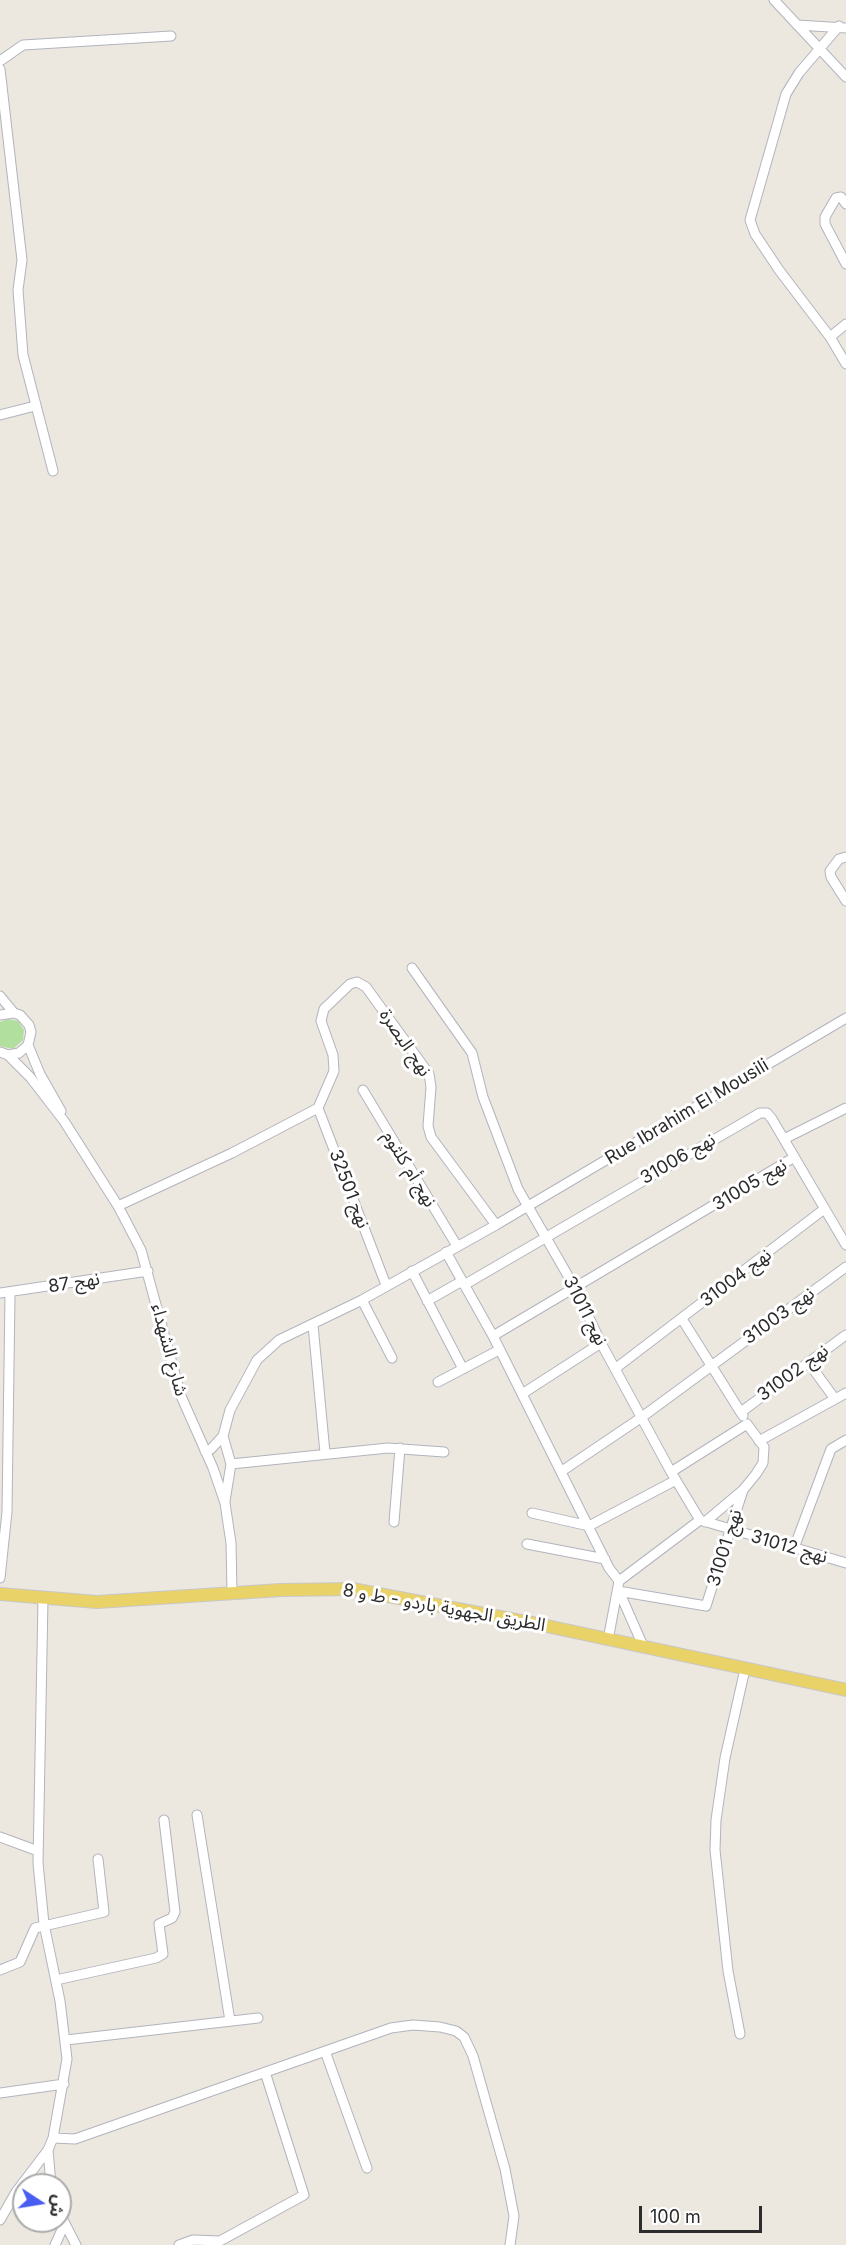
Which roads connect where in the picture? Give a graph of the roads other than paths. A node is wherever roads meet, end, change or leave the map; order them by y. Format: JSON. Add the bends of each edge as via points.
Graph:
{"nodes":[{"id":1,"x":774,"y":0,"type":"edge"},
{"id":2,"x":797,"y":25,"type":"junction"},
{"id":3,"x":842,"y":27,"type":"edge"},
{"id":4,"x":171,"y":36,"type":"dead end"},
{"id":5,"x":820,"y":48,"type":"junction"},
{"id":6,"x":0,"y":61,"type":"edge"},
{"id":7,"x":0,"y":69,"type":"edge"},
{"id":8,"x":846,"y":77,"type":"edge"},
{"id":9,"x":846,"y":204,"type":"edge"},
{"id":10,"x":846,"y":264,"type":"edge"},
{"id":11,"x":846,"y":324,"type":"edge"},
{"id":12,"x":830,"y":337,"type":"junction"},
{"id":13,"x":846,"y":364,"type":"edge"},
{"id":14,"x":35,"y":405,"type":"junction"},
{"id":15,"x":0,"y":415,"type":"edge"},
{"id":16,"x":53,"y":471,"type":"dead end"},
{"id":17,"x":846,"y":857,"type":"edge"},
{"id":18,"x":846,"y":901,"type":"edge"},
{"id":19,"x":412,"y":968,"type":"dead end"},
{"id":20,"x":0,"y":996,"type":"edge"},
{"id":21,"x":14,"y":1013,"type":"junction"},
{"id":22,"x":0,"y":1016,"type":"edge"},
{"id":23,"x":846,"y":1018,"type":"edge"},
{"id":24,"x":28,"y":1045,"type":"junction"},
{"id":25,"x":4,"y":1053,"type":"edge"},
{"id":26,"x":363,"y":1090,"type":"dead end"},
{"id":27,"x":318,"y":1108,"type":"junction"},
{"id":28,"x":846,"y":1108,"type":"edge"},
{"id":29,"x":64,"y":1121,"type":"junction"},
{"id":30,"x":784,"y":1139,"type":"junction"},
{"id":31,"x":793,"y":1158,"type":"junction"},
{"id":32,"x":529,"y":1205,"type":"junction"},
{"id":33,"x":118,"y":1206,"type":"junction"},
{"id":34,"x":823,"y":1210,"type":"junction"},
{"id":35,"x":496,"y":1225,"type":"junction"},
{"id":36,"x":546,"y":1238,"type":"junction"},
{"id":37,"x":846,"y":1245,"type":"edge"},
{"id":38,"x":457,"y":1246,"type":"junction"},
{"id":39,"x":447,"y":1252,"type":"junction"},
{"id":40,"x":846,"y":1267,"type":"edge"},
{"id":41,"x":148,"y":1271,"type":"junction"},
{"id":42,"x":412,"y":1271,"type":"junction"},
{"id":43,"x":463,"y":1283,"type":"junction"},
{"id":44,"x":386,"y":1284,"type":"junction"},
{"id":45,"x":575,"y":1288,"type":"junction"},
{"id":46,"x":5,"y":1293,"type":"edge"},
{"id":47,"x":362,"y":1300,"type":"junction"},
{"id":48,"x":427,"y":1301,"type":"junction"},
{"id":49,"x":682,"y":1319,"type":"junction"},
{"id":50,"x":313,"y":1325,"type":"junction"},
{"id":51,"x":846,"y":1335,"type":"edge"},
{"id":52,"x":493,"y":1336,"type":"junction"},
{"id":53,"x":601,"y":1343,"type":"junction"},
{"id":54,"x":500,"y":1350,"type":"junction"},
{"id":55,"x":392,"y":1358,"type":"dead end"},
{"id":56,"x":808,"y":1362,"type":"junction"},
{"id":57,"x":712,"y":1365,"type":"junction"},
{"id":58,"x":616,"y":1368,"type":"junction"},
{"id":59,"x":463,"y":1369,"type":"junction"},
{"id":60,"x":438,"y":1382,"type":"dead end"},
{"id":61,"x":846,"y":1393,"type":"edge"},
{"id":62,"x":522,"y":1394,"type":"junction"},
{"id":63,"x":836,"y":1399,"type":"junction"},
{"id":64,"x":741,"y":1412,"type":"junction"},
{"id":65,"x":642,"y":1417,"type":"junction"},
{"id":66,"x":747,"y":1424,"type":"junction"},
{"id":67,"x":223,"y":1436,"type":"junction"},
{"id":68,"x":846,"y":1440,"type":"edge"},
{"id":69,"x":759,"y":1441,"type":"junction"},
{"id":70,"x":400,"y":1448,"type":"junction"},
{"id":71,"x":205,"y":1451,"type":"junction"},
{"id":72,"x":444,"y":1452,"type":"dead end"},
{"id":73,"x":325,"y":1454,"type":"junction"},
{"id":74,"x":231,"y":1464,"type":"junction"},
{"id":75,"x":562,"y":1471,"type":"junction"},
{"id":76,"x":674,"y":1476,"type":"junction"},
{"id":77,"x":743,"y":1490,"type":"junction"},
{"id":78,"x":225,"y":1503,"type":"junction"},
{"id":79,"x":532,"y":1513,"type":"dead end"},
{"id":80,"x":703,"y":1521,"type":"junction"},
{"id":81,"x":394,"y":1522,"type":"dead end"},
{"id":82,"x":589,"y":1526,"type":"junction"},
{"id":83,"x":732,"y":1531,"type":"junction"},
{"id":84,"x":527,"y":1544,"type":"dead end"},
{"id":85,"x":794,"y":1548,"type":"junction"},
{"id":86,"x":2,"y":1553,"type":"edge"},
{"id":87,"x":605,"y":1559,"type":"junction"},
{"id":88,"x":846,"y":1563,"type":"edge"},
{"id":89,"x":0,"y":1578,"type":"edge"},
{"id":90,"x":618,"y":1586,"type":"junction"},
{"id":91,"x":232,"y":1593,"type":"junction"},
{"id":92,"x":0,"y":1594,"type":"edge"},
{"id":93,"x":43,"y":1599,"type":"junction"},
{"id":94,"x":608,"y":1640,"type":"junction"},
{"id":95,"x":644,"y":1648,"type":"junction"},
{"id":96,"x":745,"y":1669,"type":"junction"},
{"id":97,"x":846,"y":1690,"type":"edge"},
{"id":98,"x":197,"y":1815,"type":"dead end"},
{"id":99,"x":164,"y":1820,"type":"dead end"},
{"id":100,"x":0,"y":1837,"type":"edge"},
{"id":101,"x":38,"y":1851,"type":"junction"},
{"id":102,"x":98,"y":1859,"type":"dead end"},
{"id":103,"x":44,"y":1924,"type":"junction"},
{"id":104,"x":0,"y":1970,"type":"edge"},
{"id":105,"x":57,"y":1980,"type":"junction"},
{"id":106,"x":258,"y":2018,"type":"dead end"},
{"id":107,"x":230,"y":2021,"type":"junction"},
{"id":108,"x":740,"y":2034,"type":"dead end"},
{"id":109,"x":66,"y":2040,"type":"junction"},
{"id":110,"x":325,"y":2051,"type":"junction"},
{"id":111,"x":265,"y":2072,"type":"junction"},
{"id":112,"x":64,"y":2084,"type":"junction"},
{"id":113,"x":0,"y":2093,"type":"edge"},
{"id":114,"x":53,"y":2138,"type":"junction"},
{"id":115,"x":48,"y":2150,"type":"junction"},
{"id":116,"x":367,"y":2168,"type":"dead end"},
{"id":117,"x":50,"y":2173,"type":"edge"},
{"id":118,"x":0,"y":2220,"type":"edge"},
{"id":119,"x":179,"y":2245,"type":"edge"},
{"id":120,"x":510,"y":2245,"type":"edge"}],
"edges":[{"from":1,"to":2,"type":"street"},
{"from":2,"to":3,"type":"street"},
{"from":2,"to":5,"type":"street"},
{"from":3,"to":5,"type":"street"},
{"from":4,"to":6,"type":"street","via":[[23,45]]},
{"from":5,"to":8,"type":"street"},
{"from":5,"to":12,"type":"street","via":[[786,94],[750,220],[779,270]]},
{"from":7,"to":14,"type":"street","via":[[22,260],[18,290],[22,344]]},
{"from":9,"to":10,"type":"street","via":[[839,196],[825,217]]},
{"from":11,"to":12,"type":"street"},
{"from":12,"to":13,"type":"street"},
{"from":14,"to":15,"type":"street"},
{"from":14,"to":16,"type":"street"},
{"from":17,"to":18,"type":"street","via":[[834,864],[831,877]]},
{"from":19,"to":32,"type":"street","name":"نهج 31011","via":[[472,1053],[508,1166]]},
{"from":20,"to":21,"type":"street"},
{"from":21,"to":22,"type":"street"},
{"from":21,"to":24,"type":"street","via":[[30,1025]]},
{"from":23,"to":32,"type":"street","name":"Rue Ibrahim El Mousili"},
{"from":24,"to":25,"type":"street","via":[[19,1053]]},
{"from":24,"to":29,"type":"street"},
{"from":25,"to":29,"type":"street","via":[[30,1077]]},
{"from":26,"to":38,"type":"street","name":"نهج أم كلثوم"},
{"from":27,"to":33,"type":"street"},
{"from":27,"to":35,"type":"street","name":"نهج البصرة","via":[[334,1071],[333,1055],[321,1021],[324,1009],[357,982],[366,987],[429,1074],[431,1137]]},
{"from":27,"to":44,"type":"street","name":"نهج 32501"},
{"from":28,"to":30,"type":"street"},
{"from":29,"to":33,"type":"street","name":"شارع الشهداء"},
{"from":30,"to":31,"type":"street","name":"نهج 31006"},
{"from":30,"to":36,"type":"street","name":"نهج 31006","via":[[769,1115],[756,1114]]},
{"from":31,"to":34,"type":"street","name":"نهج 31005"},
{"from":31,"to":45,"type":"street","name":"نهج 31005"},
{"from":32,"to":35,"type":"street","name":"Rue Ibrahim El Mousili"},
{"from":32,"to":36,"type":"street","name":"نهج 31011"},
{"from":33,"to":41,"type":"street","name":"شارع الشهداء"},
{"from":34,"to":37,"type":"street","name":"نهج 31005"},
{"from":34,"to":49,"type":"street","name":"نهج 31004"},
{"from":35,"to":38,"type":"street","name":"Rue Ibrahim El Mousili"},
{"from":36,"to":43,"type":"street"},
{"from":36,"to":45,"type":"street","name":"نهج 31011"},
{"from":38,"to":39,"type":"street","name":"Rue Ibrahim El Mousili"},
{"from":39,"to":42,"type":"street","name":"Rue Ibrahim El Mousili"},
{"from":39,"to":43,"type":"street"},
{"from":40,"to":57,"type":"street","name":"نهج 31003"},
{"from":41,"to":46,"type":"street","name":"نهج 87"},
{"from":41,"to":71,"type":"street","name":"شارع الشهداء","via":[[181,1396]]},
{"from":42,"to":44,"type":"street","name":"Rue Ibrahim El Mousili"},
{"from":42,"to":48,"type":"street"},
{"from":43,"to":48,"type":"street"},
{"from":43,"to":52,"type":"street"},
{"from":44,"to":47,"type":"street","name":"Rue Ibrahim El Mousili"},
{"from":45,"to":52,"type":"street","name":"نهج 31005"},
{"from":45,"to":53,"type":"street","name":"نهج 31011"},
{"from":46,"to":86,"type":"street","via":[[7,1512]]},
{"from":47,"to":50,"type":"street","name":"Rue Ibrahim El Mousili"},
{"from":47,"to":55,"type":"street"},
{"from":48,"to":59,"type":"street"},
{"from":49,"to":57,"type":"street"},
{"from":49,"to":58,"type":"street","name":"نهج 31004"},
{"from":50,"to":67,"type":"street","name":"Rue Ibrahim El Mousili","via":[[279,1340],[257,1360],[233,1403]]},
{"from":50,"to":73,"type":"street"},
{"from":51,"to":56,"type":"street","name":"نهج 31002"},
{"from":52,"to":54,"type":"street"},
{"from":53,"to":58,"type":"street","name":"نهج 31011"},
{"from":53,"to":62,"type":"street"},
{"from":54,"to":59,"type":"street"},
{"from":54,"to":62,"type":"street"},
{"from":56,"to":63,"type":"street"},
{"from":56,"to":64,"type":"street","name":"نهج 31002"},
{"from":57,"to":64,"type":"street"},
{"from":57,"to":65,"type":"street","name":"نهج 31003"},
{"from":58,"to":65,"type":"street","name":"نهج 31011"},
{"from":59,"to":60,"type":"street"},
{"from":61,"to":63,"type":"street"},
{"from":62,"to":75,"type":"street"},
{"from":63,"to":69,"type":"street"},
{"from":64,"to":66,"type":"street"},
{"from":65,"to":75,"type":"street","name":"نهج 31003"},
{"from":65,"to":76,"type":"street","name":"نهج 31011"},
{"from":66,"to":69,"type":"street"},
{"from":66,"to":76,"type":"street"},
{"from":67,"to":71,"type":"street"},
{"from":67,"to":74,"type":"street"},
{"from":68,"to":85,"type":"street","via":[[831,1449]]},
{"from":69,"to":77,"type":"street","via":[[764,1447],[763,1463]]},
{"from":70,"to":72,"type":"street"},
{"from":70,"to":73,"type":"street"},
{"from":70,"to":81,"type":"street"},
{"from":71,"to":78,"type":"street","name":"شارع الشهداء"},
{"from":73,"to":74,"type":"street"},
{"from":74,"to":78,"type":"street"},
{"from":75,"to":82,"type":"street"},
{"from":76,"to":80,"type":"street","name":"نهج 31011"},
{"from":76,"to":82,"type":"street"},
{"from":77,"to":80,"type":"street"},
{"from":77,"to":83,"type":"street","name":"نهج 31001"},
{"from":78,"to":91,"type":"street","name":"شارع الشهداء"},
{"from":79,"to":82,"type":"street"},
{"from":80,"to":83,"type":"street","name":"نهج 31012"},
{"from":80,"to":90,"type":"street"},
{"from":82,"to":87,"type":"street"},
{"from":83,"to":85,"type":"street","name":"نهج 31012"},
{"from":83,"to":90,"type":"street","name":"نهج 31001","via":[[706,1605]]},
{"from":84,"to":87,"type":"street"},
{"from":85,"to":88,"type":"street","name":"نهج 31012"},
{"from":86,"to":89,"type":"street"},
{"from":87,"to":90,"type":"street"},
{"from":90,"to":94,"type":"street"},
{"from":90,"to":95,"type":"street"},
{"from":91,"to":93,"type":"main road","name":"الطريق الجهوية باردو - ط و 8","via":[[97,1602]]},
{"from":91,"to":94,"type":"main road","name":"الطريق الجهوية باردو - ط و 8","via":[[359,1590]]},
{"from":92,"to":93,"type":"main road","name":"الطريق الجهوية باردو - ط و 8"},
{"from":93,"to":101,"type":"street"},
{"from":94,"to":95,"type":"main road","name":"الطريق الجهوية باردو - ط و 8"},
{"from":95,"to":96,"type":"main road","name":"الطريق الجهوية باردو - ط و 8"},
{"from":96,"to":97,"type":"main road","name":"الطريق الجهوية باردو - ط و 8"},
{"from":96,"to":108,"type":"street","via":[[725,1758],[715,1850],[728,1971]]},
{"from":98,"to":107,"type":"street"},
{"from":99,"to":105,"type":"street","via":[[175,1912],[159,1924],[163,1954]]},
{"from":100,"to":101,"type":"street"},
{"from":101,"to":103,"type":"street"},
{"from":102,"to":103,"type":"street","via":[[104,1912]]},
{"from":103,"to":104,"type":"street","via":[[32,1931],[20,1962]]},
{"from":103,"to":105,"type":"street"},
{"from":105,"to":109,"type":"street"},
{"from":106,"to":107,"type":"street"},
{"from":107,"to":109,"type":"street"},
{"from":109,"to":112,"type":"street"},
{"from":110,"to":111,"type":"street"},
{"from":110,"to":116,"type":"street"},
{"from":110,"to":120,"type":"street","via":[[391,2028],[413,2025],[440,2027],[464,2037],[505,2169],[514,2216]]},
{"from":111,"to":114,"type":"street","via":[[75,2139]]},
{"from":111,"to":119,"type":"street","via":[[304,2195],[220,2241],[193,2240]]},
{"from":112,"to":113,"type":"street"},
{"from":112,"to":114,"type":"street"},
{"from":114,"to":115,"type":"street"},
{"from":115,"to":117,"type":"street"},
{"from":115,"to":118,"type":"street"}]}
